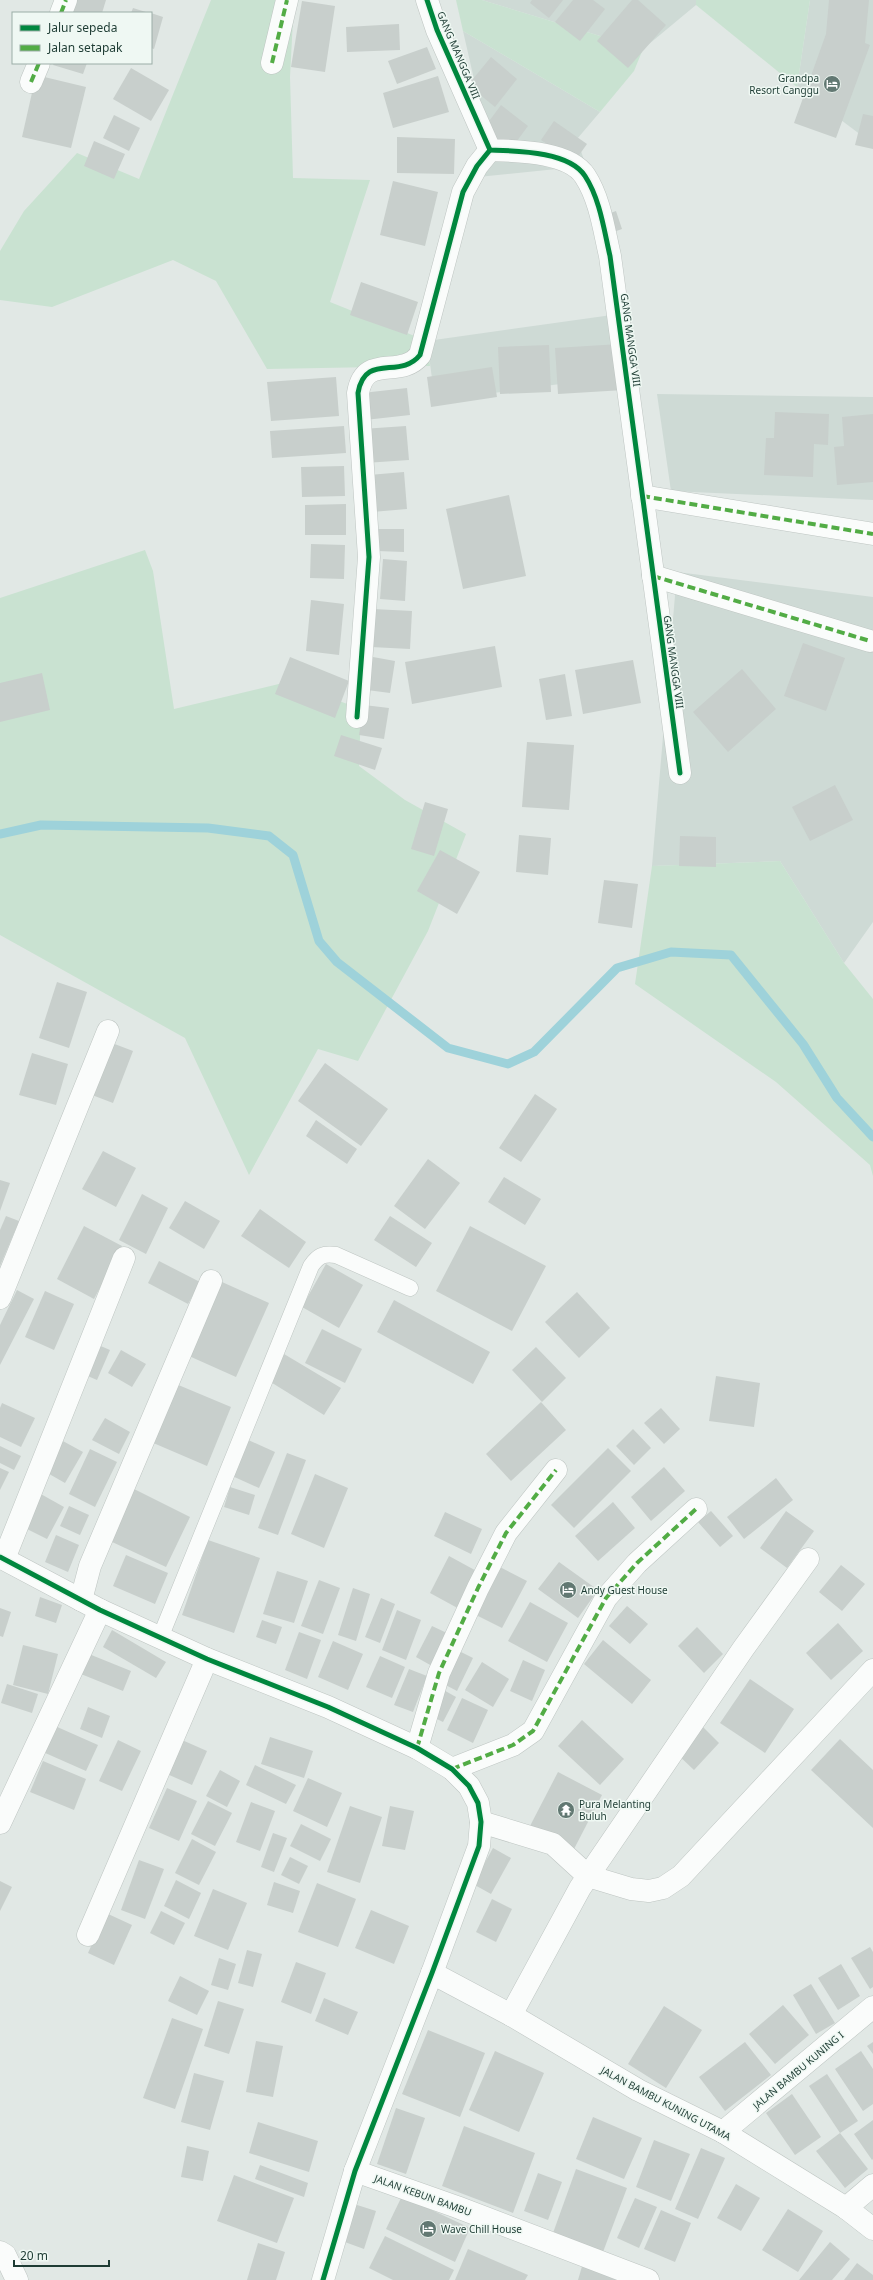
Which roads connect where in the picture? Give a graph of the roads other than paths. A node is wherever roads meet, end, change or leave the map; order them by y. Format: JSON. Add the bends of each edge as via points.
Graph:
{"nodes":[{"id":1,"x":66,"y":0,"type":"edge"},
{"id":2,"x":288,"y":0,"type":"edge"},
{"id":3,"x":427,"y":0,"type":"edge"},
{"id":4,"x":61,"y":12,"type":"edge"},
{"id":5,"x":272,"y":63,"type":"dead end"},
{"id":6,"x":490,"y":150,"type":"junction"},
{"id":7,"x":642,"y":496,"type":"junction"},
{"id":8,"x":873,"y":534,"type":"edge"},
{"id":9,"x":653,"y":576,"type":"junction"},
{"id":10,"x":870,"y":641,"type":"dead end"},
{"id":11,"x":357,"y":717,"type":"dead end"},
{"id":12,"x":680,"y":773,"type":"dead end"},
{"id":13,"x":108,"y":1030,"type":"dead end"},
{"id":14,"x":124,"y":1258,"type":"dead end"},
{"id":15,"x":210,"y":1281,"type":"dead end"},
{"id":16,"x":410,"y":1288,"type":"dead end"},
{"id":17,"x":0,"y":1298,"type":"edge"},
{"id":18,"x":556,"y":1470,"type":"dead end"},
{"id":19,"x":696,"y":1509,"type":"dead end"},
{"id":20,"x":2,"y":1558,"type":"edge"},
{"id":21,"x":808,"y":1559,"type":"dead end"},
{"id":22,"x":90,"y":1605,"type":"junction"},
{"id":23,"x":160,"y":1638,"type":"junction"},
{"id":24,"x":207,"y":1660,"type":"junction"},
{"id":25,"x":873,"y":1670,"type":"edge"},
{"id":26,"x":417,"y":1748,"type":"junction"},
{"id":27,"x":452,"y":1769,"type":"junction"},
{"id":28,"x":481,"y":1822,"type":"junction"},
{"id":29,"x":0,"y":1823,"type":"edge"},
{"id":30,"x":588,"y":1876,"type":"junction"},
{"id":31,"x":88,"y":1935,"type":"dead end"},
{"id":32,"x":432,"y":1973,"type":"junction"},
{"id":33,"x":873,"y":2007,"type":"edge"},
{"id":34,"x":511,"y":2015,"type":"junction"},
{"id":35,"x":723,"y":2132,"type":"junction"},
{"id":36,"x":355,"y":2171,"type":"junction"},
{"id":37,"x":873,"y":2185,"type":"edge"},
{"id":38,"x":846,"y":2208,"type":"junction"},
{"id":39,"x":873,"y":2229,"type":"edge"},
{"id":40,"x":0,"y":2252,"type":"edge"},
{"id":41,"x":17,"y":2280,"type":"edge"},
{"id":42,"x":323,"y":2280,"type":"edge"},
{"id":43,"x":648,"y":2280,"type":"edge"}],
"edges":[{"from":1,"to":4,"type":"street"},
{"from":2,"to":5,"type":"street"},
{"from":3,"to":6,"type":"street","name":"GANG MANGGA VIII","via":[[437,30]]},
{"from":6,"to":7,"type":"street","name":"GANG MANGGA VIII","via":[[527,152],[572,163],[585,175],[597,203],[610,256]]},
{"from":6,"to":11,"type":"street","via":[[477,166],[463,192],[420,355],[408,365],[378,369],[365,374],[360,382],[358,393],[369,557]]},
{"from":7,"to":8,"type":"street"},
{"from":7,"to":9,"type":"street","name":"GANG MANGGA VIII"},
{"from":9,"to":10,"type":"street"},
{"from":9,"to":12,"type":"street","name":"GANG MANGGA VIII"},
{"from":13,"to":17,"type":"street"},
{"from":14,"to":20,"type":"street"},
{"from":15,"to":22,"type":"street","via":[[90,1566]]},
{"from":16,"to":23,"type":"lane","via":[[336,1255],[326,1254],[318,1257],[311,1266]]},
{"from":18,"to":26,"type":"street","via":[[506,1533],[478,1588],[439,1673]]},
{"from":19,"to":27,"type":"street","via":[[637,1563],[606,1598],[533,1731],[513,1745]]},
{"from":20,"to":22,"type":"street"},
{"from":21,"to":30,"type":"street","via":[[743,1648]]},
{"from":22,"to":23,"type":"street"},
{"from":22,"to":29,"type":"street"},
{"from":23,"to":24,"type":"street"},
{"from":24,"to":26,"type":"street","via":[[328,1708]]},
{"from":24,"to":31,"type":"street"},
{"from":25,"to":30,"type":"street","via":[[681,1876],[663,1888],[649,1891],[631,1889]]},
{"from":26,"to":27,"type":"street"},
{"from":27,"to":28,"type":"street","via":[[469,1786],[478,1803]]},
{"from":28,"to":30,"type":"street","via":[[553,1844]]},
{"from":28,"to":32,"type":"street","via":[[479,1846]]},
{"from":30,"to":34,"type":"street"},
{"from":32,"to":34,"type":"street","name":"JALAN BAMBU KUNING UTAMA"},
{"from":32,"to":36,"type":"street"},
{"from":33,"to":35,"type":"street","name":"JALAN BAMBU KUNING I"},
{"from":34,"to":35,"type":"street","name":"JALAN BAMBU KUNING UTAMA","via":[[638,2090]]},
{"from":35,"to":38,"type":"street","name":"JALAN BAMBU KUNING UTAMA"},
{"from":36,"to":42,"type":"street"},
{"from":36,"to":43,"type":"street","name":"JALAN KEBUN BAMBU"},
{"from":37,"to":38,"type":"street"},
{"from":38,"to":39,"type":"street","name":"JALAN BAMBU KUNING UTAMA"},
{"from":40,"to":41,"type":"street","via":[[6,2255]]}]}
